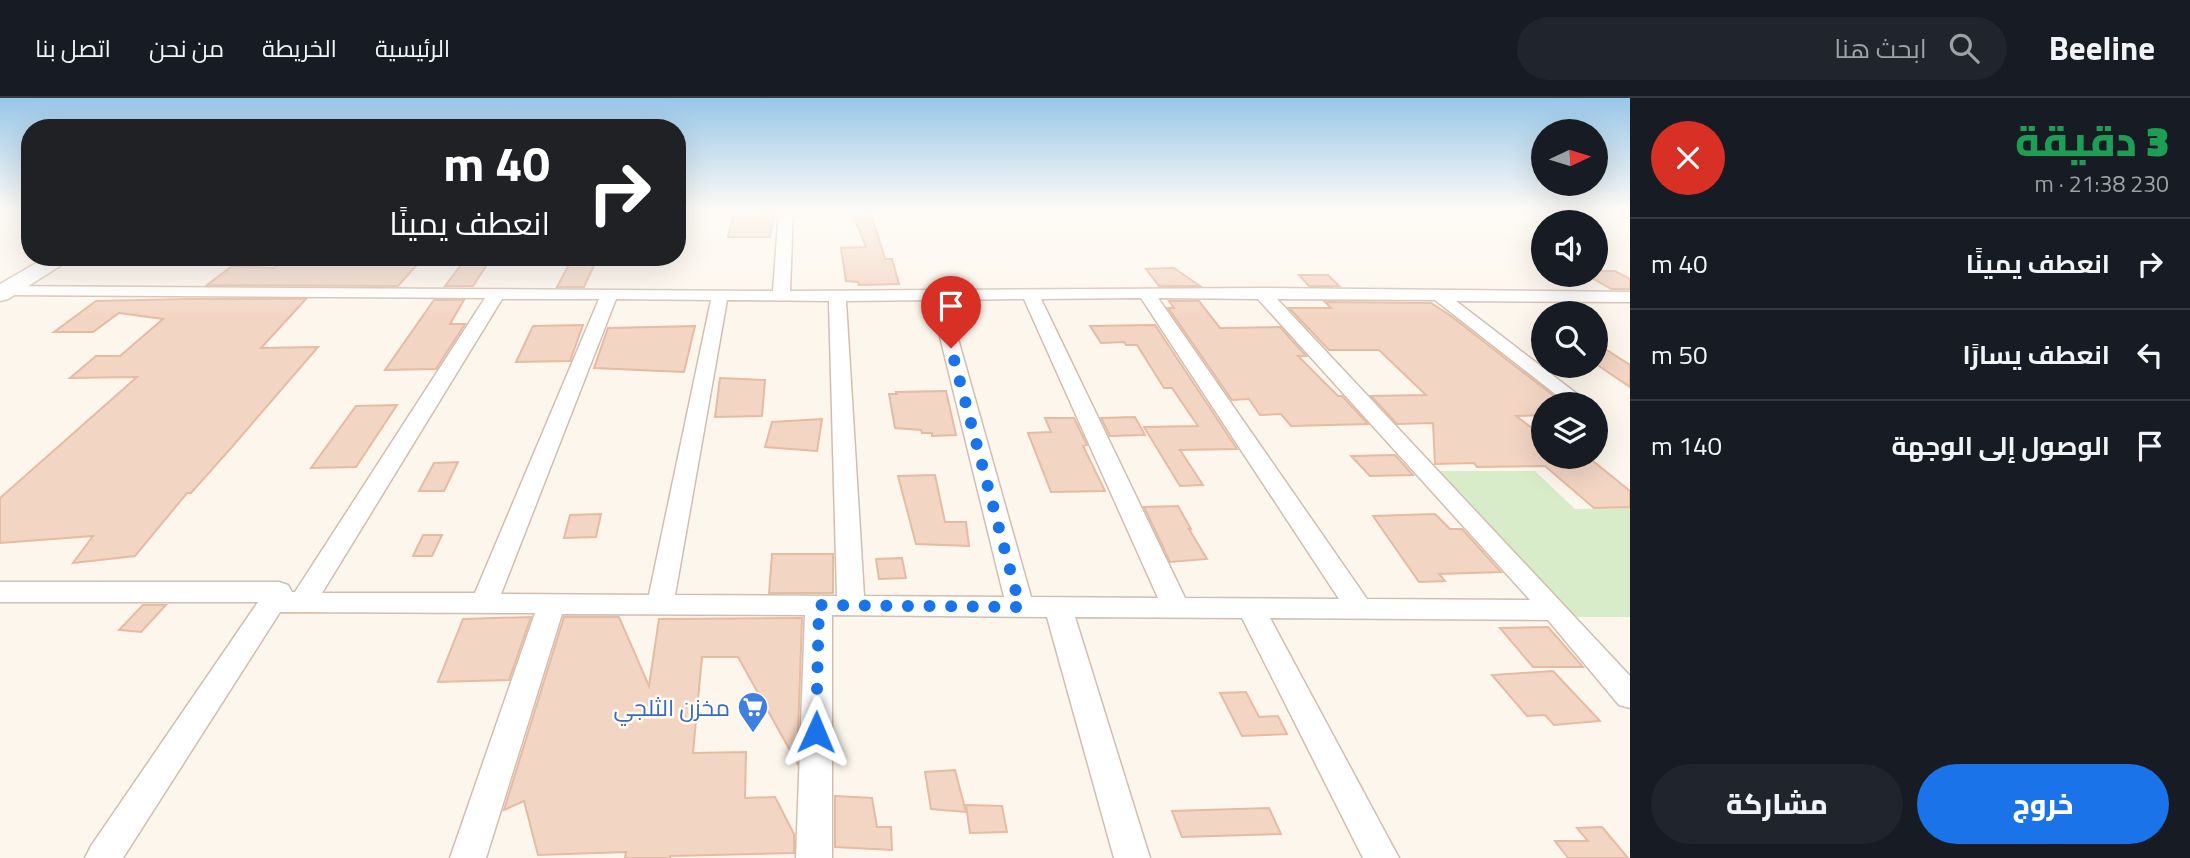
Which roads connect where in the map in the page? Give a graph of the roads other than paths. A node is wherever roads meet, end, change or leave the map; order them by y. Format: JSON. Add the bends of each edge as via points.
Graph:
{"nodes":[{"id":1,"x":784,"y":245,"type":"edge"},
{"id":2,"x":48,"y":266,"type":"edge"},
{"id":3,"x":3,"y":292,"type":"edge"},
{"id":4,"x":1146,"y":293,"type":"junction"},
{"id":5,"x":1262,"y":293,"type":"junction"},
{"id":6,"x":495,"y":294,"type":"junction"},
{"id":7,"x":610,"y":294,"type":"junction"},
{"id":8,"x":1437,"y":294,"type":"junction"},
{"id":9,"x":720,"y":295,"type":"junction"},
{"id":10,"x":781,"y":296,"type":"junction"},
{"id":11,"x":837,"y":296,"type":"junction"},
{"id":12,"x":937,"y":296,"type":"junction"},
{"id":13,"x":1031,"y":296,"type":"junction"},
{"id":14,"x":1630,"y":297,"type":"edge"},
{"id":15,"x":1564,"y":392,"type":"edge"},
{"id":16,"x":0,"y":592,"type":"edge"},
{"id":17,"x":273,"y":602,"type":"junction"},
{"id":18,"x":303,"y":602,"type":"junction"},
{"id":19,"x":484,"y":603,"type":"junction"},
{"id":20,"x":552,"y":604,"type":"junction"},
{"id":21,"x":660,"y":604,"type":"junction"},
{"id":22,"x":819,"y":605,"type":"junction"},
{"id":23,"x":851,"y":606,"type":"junction"},
{"id":24,"x":1020,"y":607,"type":"junction"},
{"id":25,"x":1058,"y":607,"type":"junction"},
{"id":26,"x":1176,"y":608,"type":"junction"},
{"id":27,"x":1251,"y":608,"type":"junction"},
{"id":28,"x":1360,"y":609,"type":"junction"},
{"id":29,"x":1555,"y":610,"type":"junction"},
{"id":30,"x":1630,"y":696,"type":"edge"},
{"id":31,"x":103,"y":858,"type":"edge"},
{"id":32,"x":468,"y":858,"type":"edge"},
{"id":33,"x":814,"y":858,"type":"edge"},
{"id":34,"x":1132,"y":858,"type":"edge"},
{"id":35,"x":1381,"y":858,"type":"edge"}],
"edges":[{"from":1,"to":10,"type":"street"},
{"from":2,"to":3,"type":"main road"},
{"from":3,"to":6,"type":"street"},
{"from":4,"to":5,"type":"street"},
{"from":4,"to":13,"type":"street"},
{"from":4,"to":28,"type":"street"},
{"from":5,"to":8,"type":"street"},
{"from":5,"to":29,"type":"street"},
{"from":6,"to":7,"type":"street"},
{"from":6,"to":18,"type":"street"},
{"from":7,"to":9,"type":"street"},
{"from":7,"to":19,"type":"street"},
{"from":8,"to":14,"type":"street"},
{"from":8,"to":15,"type":"street"},
{"from":9,"to":10,"type":"street"},
{"from":9,"to":21,"type":"street"},
{"from":10,"to":11,"type":"street"},
{"from":11,"to":12,"type":"street"},
{"from":11,"to":23,"type":"street"},
{"from":12,"to":13,"type":"street"},
{"from":12,"to":24,"type":"street"},
{"from":13,"to":26,"type":"street"},
{"from":16,"to":17,"type":"street","via":[[279,593]]},
{"from":17,"to":18,"type":"street"},
{"from":17,"to":31,"type":"street"},
{"from":18,"to":19,"type":"street"},
{"from":19,"to":20,"type":"street"},
{"from":20,"to":21,"type":"street"},
{"from":20,"to":32,"type":"street"},
{"from":21,"to":22,"type":"street"},
{"from":22,"to":23,"type":"street"},
{"from":22,"to":33,"type":"street"},
{"from":23,"to":24,"type":"street"},
{"from":24,"to":25,"type":"street"},
{"from":25,"to":26,"type":"street"},
{"from":25,"to":34,"type":"street"},
{"from":26,"to":27,"type":"street"},
{"from":27,"to":28,"type":"street"},
{"from":27,"to":35,"type":"street"},
{"from":28,"to":29,"type":"street"},
{"from":29,"to":30,"type":"street"}]}
